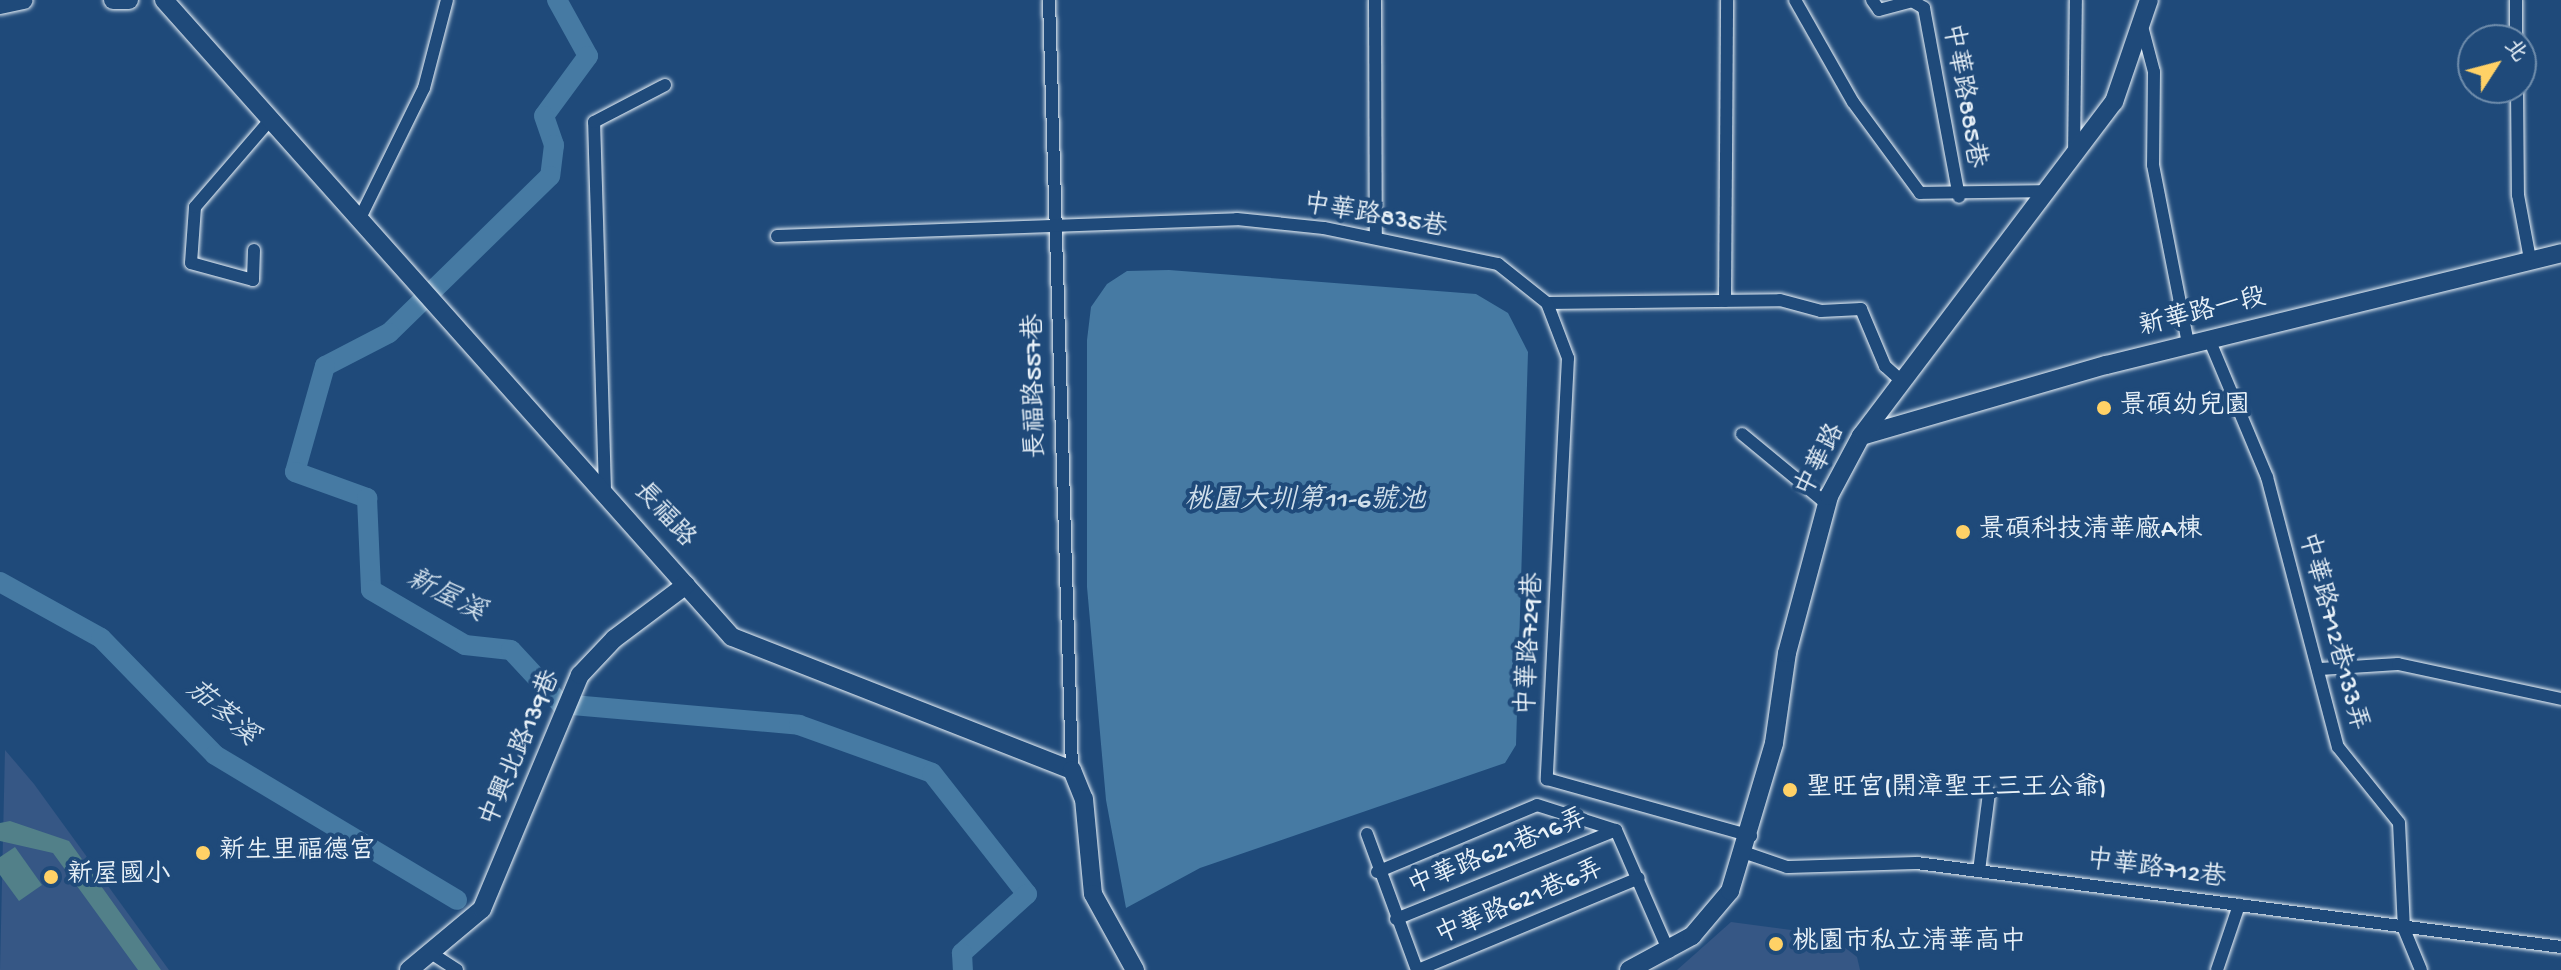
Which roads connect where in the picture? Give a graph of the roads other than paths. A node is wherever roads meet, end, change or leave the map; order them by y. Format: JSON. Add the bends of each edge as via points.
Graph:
{"nodes":[{"id":1,"x":23,"y":0,"type":"edge"},
{"id":2,"x":113,"y":0,"type":"edge"},
{"id":3,"x":129,"y":0,"type":"edge"},
{"id":4,"x":164,"y":0,"type":"edge"},
{"id":5,"x":447,"y":0,"type":"edge"},
{"id":6,"x":1049,"y":0,"type":"edge"},
{"id":7,"x":1375,"y":0,"type":"edge"},
{"id":8,"x":1727,"y":0,"type":"edge"},
{"id":9,"x":1795,"y":0,"type":"edge"},
{"id":10,"x":2076,"y":0,"type":"edge"},
{"id":11,"x":2149,"y":0,"type":"edge"},
{"id":12,"x":2516,"y":0,"type":"edge"},
{"id":13,"x":0,"y":5,"type":"edge"},
{"id":14,"x":1876,"y":5,"type":"edge"},
{"id":15,"x":2516,"y":24,"type":"edge"},
{"id":16,"x":2143,"y":30,"type":"junction"},
{"id":17,"x":665,"y":85,"type":"dead end"},
{"id":18,"x":2517,"y":104,"type":"edge"},
{"id":19,"x":271,"y":119,"type":"junction"},
{"id":20,"x":2074,"y":158,"type":"junction"},
{"id":21,"x":2049,"y":191,"type":"junction"},
{"id":22,"x":1959,"y":197,"type":"junction"},
{"id":23,"x":360,"y":218,"type":"junction"},
{"id":24,"x":1056,"y":226,"type":"junction"},
{"id":25,"x":777,"y":236,"type":"dead end"},
{"id":26,"x":1376,"y":236,"type":"junction"},
{"id":27,"x":254,"y":250,"type":"dead end"},
{"id":28,"x":2561,"y":253,"type":"edge"},
{"id":29,"x":2530,"y":259,"type":"junction"},
{"id":30,"x":1725,"y":301,"type":"junction"},
{"id":31,"x":1547,"y":303,"type":"junction"},
{"id":32,"x":2209,"y":339,"type":"junction"},
{"id":33,"x":2188,"y":344,"type":"junction"},
{"id":34,"x":1904,"y":383,"type":"junction"},
{"id":35,"x":1742,"y":434,"type":"dead end"},
{"id":36,"x":1861,"y":436,"type":"junction"},
{"id":37,"x":605,"y":490,"type":"junction"},
{"id":38,"x":1827,"y":504,"type":"junction"},
{"id":39,"x":686,"y":585,"type":"junction"},
{"id":40,"x":2320,"y":669,"type":"junction"},
{"id":41,"x":2561,"y":699,"type":"edge"},
{"id":42,"x":1072,"y":770,"type":"junction"},
{"id":43,"x":1989,"y":793,"type":"dead end"},
{"id":44,"x":1616,"y":830,"type":"junction"},
{"id":45,"x":1367,"y":834,"type":"dead end"},
{"id":46,"x":1748,"y":844,"type":"junction"},
{"id":47,"x":1979,"y":871,"type":"junction"},
{"id":48,"x":1377,"y":872,"type":"junction"},
{"id":49,"x":1639,"y":878,"type":"junction"},
{"id":50,"x":2239,"y":905,"type":"junction"},
{"id":51,"x":1396,"y":919,"type":"junction"},
{"id":52,"x":2404,"y":929,"type":"junction"},
{"id":53,"x":2561,"y":947,"type":"edge"},
{"id":54,"x":1669,"y":952,"type":"junction"},
{"id":55,"x":431,"y":953,"type":"junction"},
{"id":56,"x":409,"y":970,"type":"edge"},
{"id":57,"x":457,"y":970,"type":"edge"},
{"id":58,"x":1135,"y":970,"type":"edge"},
{"id":59,"x":1417,"y":970,"type":"edge"},
{"id":60,"x":1629,"y":970,"type":"edge"},
{"id":61,"x":2217,"y":970,"type":"edge"},
{"id":62,"x":2421,"y":970,"type":"edge"}],
"edges":[{"from":1,"to":13,"type":"street"},
{"from":2,"to":3,"type":"street"},
{"from":4,"to":19,"type":"street","name":"長福路"},
{"from":5,"to":23,"type":"street","via":[[424,88]]},
{"from":6,"to":24,"type":"street","name":"長福路557巷"},
{"from":7,"to":26,"type":"street"},
{"from":8,"to":30,"type":"street"},
{"from":9,"to":22,"type":"street","via":[[1853,102],[1920,193]]},
{"from":10,"to":20,"type":"street"},
{"from":11,"to":16,"type":"street","name":"中華路"},
{"from":12,"to":15,"type":"street"},
{"from":14,"to":22,"type":"street","name":"中華路885巷","via":[[1912,1],[1924,8]]},
{"from":16,"to":20,"type":"street","name":"中華路","via":[[2114,102]]},
{"from":16,"to":33,"type":"street","via":[[2154,72],[2153,165]]},
{"from":17,"to":37,"type":"street","via":[[594,122]]},
{"from":18,"to":29,"type":"street","via":[[2518,195]]},
{"from":19,"to":23,"type":"street","name":"長福路"},
{"from":19,"to":27,"type":"street","via":[[195,207],[191,263],[253,280]]},
{"from":20,"to":21,"type":"street","name":"中華路"},
{"from":21,"to":22,"type":"street","name":"中華路885巷"},
{"from":21,"to":34,"type":"street","name":"中華路"},
{"from":23,"to":37,"type":"street","name":"長福路"},
{"from":24,"to":25,"type":"street","name":"中華路835巷"},
{"from":24,"to":26,"type":"street","name":"中華路835巷","via":[[1237,219]]},
{"from":24,"to":42,"type":"street","name":"長福路557巷"},
{"from":26,"to":31,"type":"street","name":"中華路835巷","via":[[1498,264]]},
{"from":28,"to":29,"type":"street","name":"新華路一段"},
{"from":29,"to":32,"type":"street","name":"新華路一段"},
{"from":30,"to":31,"type":"street"},
{"from":30,"to":34,"type":"street","via":[[1861,309],[1885,366]]},
{"from":31,"to":46,"type":"street","name":"中華路729巷","via":[[1568,358],[1547,779]]},
{"from":32,"to":33,"type":"street","name":"新華路一段"},
{"from":32,"to":40,"type":"street","name":"中華路712巷133弄","via":[[2267,477]]},
{"from":33,"to":36,"type":"street","name":"新華路一段"},
{"from":34,"to":36,"type":"street","name":"中華路"},
{"from":35,"to":38,"type":"street"},
{"from":36,"to":38,"type":"street","name":"中華路"},
{"from":37,"to":39,"type":"street","name":"長福路"},
{"from":38,"to":46,"type":"street","name":"中華路","via":[[1787,653]]},
{"from":39,"to":42,"type":"street","name":"長福路","via":[[744,643]]},
{"from":39,"to":55,"type":"street","name":"中興北路139巷","via":[[593,658],[482,909]]},
{"from":40,"to":41,"type":"street","via":[[2398,664]]},
{"from":40,"to":52,"type":"street","name":"中華路712巷133弄","via":[[2338,747],[2399,823]]},
{"from":42,"to":58,"type":"street","via":[[1084,799],[1093,894]]},
{"from":43,"to":47,"type":"street"},
{"from":44,"to":48,"type":"street","via":[[1537,805]]},
{"from":44,"to":49,"type":"street"},
{"from":44,"to":51,"type":"street","name":"中華路621巷16弄"},
{"from":45,"to":48,"type":"street"},
{"from":46,"to":47,"type":"street","name":"中華路712巷","via":[[1787,867],[1917,863]]},
{"from":46,"to":54,"type":"street","name":"中華路","via":[[1730,891]]},
{"from":47,"to":50,"type":"street","name":"中華路712巷"},
{"from":48,"to":51,"type":"street"},
{"from":49,"to":54,"type":"street"},
{"from":49,"to":59,"type":"street","name":"中華路621巷6弄"},
{"from":50,"to":52,"type":"street","name":"中華路712巷"},
{"from":50,"to":61,"type":"street"},
{"from":51,"to":59,"type":"street"},
{"from":52,"to":53,"type":"street","name":"中華路712巷"},
{"from":52,"to":62,"type":"street","name":"中華路712巷133弄"},
{"from":54,"to":60,"type":"street","name":"中華路"},
{"from":55,"to":56,"type":"street","name":"中興北路139巷"},
{"from":55,"to":57,"type":"street"}]}
